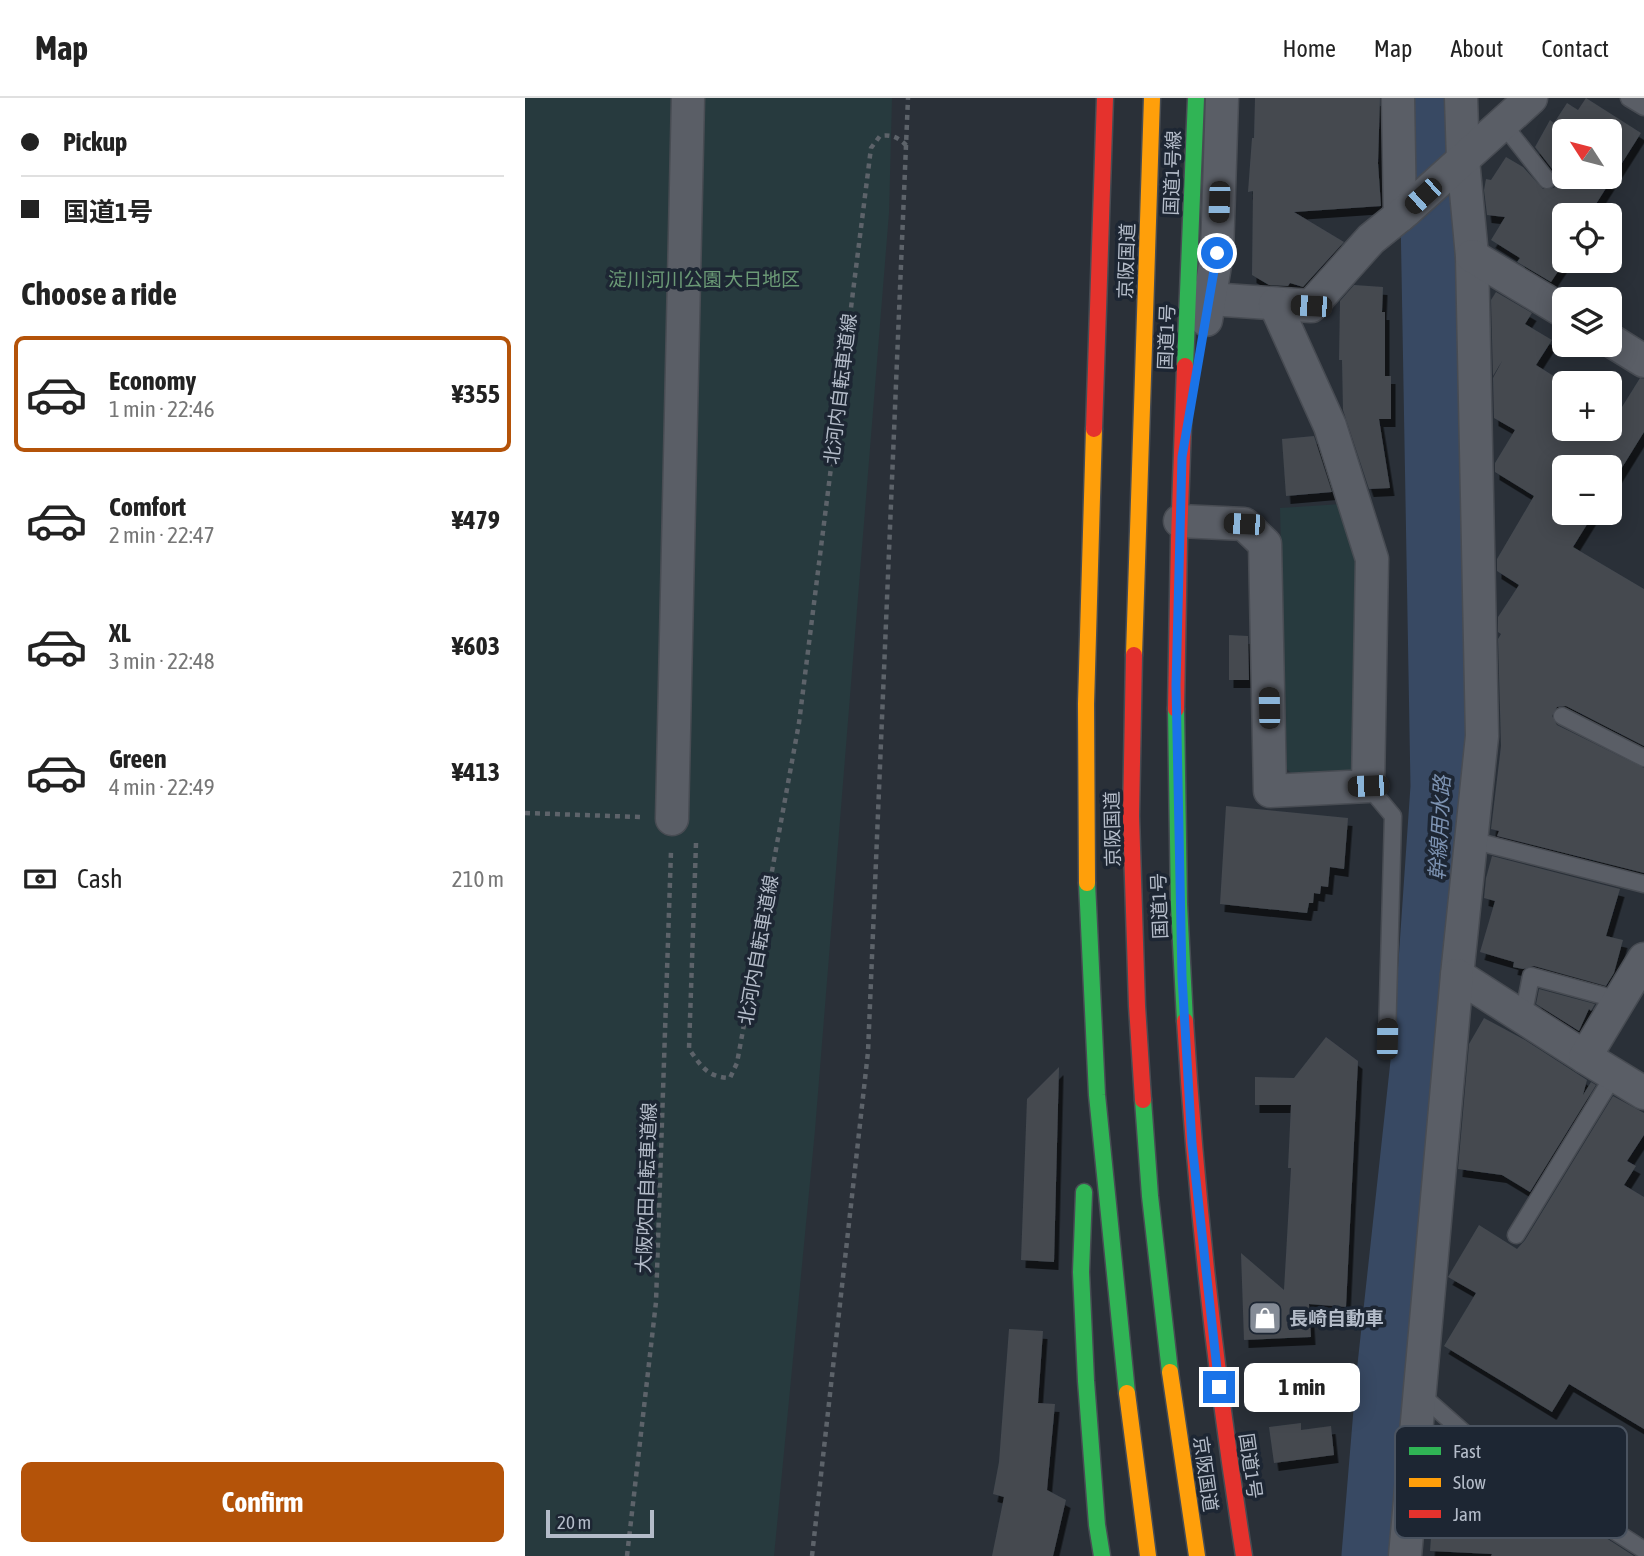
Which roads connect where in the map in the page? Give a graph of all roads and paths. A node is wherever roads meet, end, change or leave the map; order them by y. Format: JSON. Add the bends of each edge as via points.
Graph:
{"nodes":[{"id":1,"x":688,"y":98,"type":"edge"},
{"id":2,"x":908,"y":98,"type":"edge"},
{"id":3,"x":1105,"y":98,"type":"edge"},
{"id":4,"x":1152,"y":98,"type":"edge"},
{"id":5,"x":1196,"y":98,"type":"edge"},
{"id":6,"x":1222,"y":98,"type":"edge"},
{"id":7,"x":1398,"y":98,"type":"edge"},
{"id":8,"x":1461,"y":98,"type":"edge"},
{"id":9,"x":1531,"y":98,"type":"edge"},
{"id":10,"x":1629,"y":98,"type":"edge"},
{"id":11,"x":1644,"y":107,"type":"edge"},
{"id":12,"x":1503,"y":124,"type":"junction"},
{"id":13,"x":908,"y":147,"type":"junction"},
{"id":14,"x":1459,"y":164,"type":"junction"},
{"id":15,"x":1547,"y":180,"type":"dead end"},
{"id":16,"x":1403,"y":213,"type":"junction"},
{"id":17,"x":1190,"y":250,"type":"joint"},
{"id":18,"x":1472,"y":256,"type":"junction"},
{"id":19,"x":1210,"y":299,"type":"junction"},
{"id":20,"x":1275,"y":304,"type":"junction"},
{"id":21,"x":1552,"y":304,"type":"edge"},
{"id":22,"x":1182,"y":457,"type":"junction"},
{"id":23,"x":1180,"y":521,"type":"junction"},
{"id":24,"x":1562,"y":716,"type":"dead end"},
{"id":25,"x":1644,"y":758,"type":"edge"},
{"id":26,"x":1368,"y":786,"type":"junction"},
{"id":27,"x":525,"y":813,"type":"edge"},
{"id":28,"x":672,"y":819,"type":"junction"},
{"id":29,"x":697,"y":839,"type":"dead end"},
{"id":30,"x":1471,"y":840,"type":"junction"},
{"id":31,"x":1644,"y":884,"type":"edge"},
{"id":32,"x":1644,"y":959,"type":"edge"},
{"id":33,"x":1457,"y":975,"type":"junction"},
{"id":34,"x":1619,"y":1000,"type":"junction"},
{"id":35,"x":1090,"y":1006,"type":"junction"},
{"id":36,"x":1523,"y":1017,"type":"junction"},
{"id":37,"x":1387,"y":1039,"type":"dead end"},
{"id":38,"x":1585,"y":1057,"type":"junction"},
{"id":39,"x":1613,"y":1074,"type":"junction"},
{"id":40,"x":1644,"y":1093,"type":"edge"},
{"id":41,"x":1086,"y":1139,"type":"dead end"},
{"id":42,"x":1084,"y":1179,"type":"dead end"},
{"id":43,"x":1516,"y":1235,"type":"dead end"},
{"id":44,"x":1419,"y":1392,"type":"junction"},
{"id":45,"x":1416,"y":1426,"type":"edge"},
{"id":46,"x":1457,"y":1426,"type":"edge"},
{"id":47,"x":1407,"y":1538,"type":"edge"},
{"id":48,"x":1625,"y":1538,"type":"edge"},
{"id":49,"x":1644,"y":1550,"type":"edge"},
{"id":50,"x":628,"y":1556,"type":"edge"},
{"id":51,"x":812,"y":1556,"type":"edge"},
{"id":52,"x":1102,"y":1556,"type":"edge"},
{"id":53,"x":1148,"y":1556,"type":"edge"},
{"id":54,"x":1197,"y":1556,"type":"edge"},
{"id":55,"x":1244,"y":1556,"type":"edge"},
{"id":56,"x":1405,"y":1556,"type":"edge"}],
"edges":[{"from":1,"to":28,"type":"street"},
{"from":2,"to":13,"type":"path"},
{"from":3,"to":35,"type":"highway","name":"京阪国道","via":[[1088,622],[1085,816]]},
{"from":4,"to":54,"type":"highway","name":"京阪国道","via":[[1131,816],[1150,1196],[1171,1386]]},
{"from":5,"to":17,"type":"highway","name":"国道1号線"},
{"from":6,"to":19,"type":"street","via":[[1217,253]]},
{"from":7,"to":16,"type":"street"},
{"from":8,"to":14,"type":"street"},
{"from":9,"to":12,"type":"street"},
{"from":10,"to":11,"type":"lane"},
{"from":12,"to":14,"type":"street"},
{"from":12,"to":15,"type":"lane"},
{"from":13,"to":29,"type":"path","name":"北河内自転車道線","via":[[891,135],[880,136],[871,148],[799,723],[737,1063],[730,1078],[714,1077],[689,1049]]},
{"from":13,"to":51,"type":"path","via":[[868,1052]]},
{"from":14,"to":16,"type":"street"},
{"from":14,"to":18,"type":"street"},
{"from":16,"to":20,"type":"street","via":[[1371,239],[1311,306]]},
{"from":17,"to":22,"type":"highway","name":"国道1号"},
{"from":18,"to":21,"type":"street"},
{"from":18,"to":30,"type":"street","via":[[1482,736]]},
{"from":19,"to":20,"type":"street"},
{"from":19,"to":22,"type":"street"},
{"from":20,"to":26,"type":"street","via":[[1330,426],[1372,559]]},
{"from":22,"to":23,"type":"highway","name":"国道1号"},
{"from":23,"to":26,"type":"street","via":[[1244,524],[1265,544],[1270,790]]},
{"from":23,"to":55,"type":"highway","name":"国道1号","via":[[1176,685],[1183,1002],[1209,1312]]},
{"from":24,"to":25,"type":"lane"},
{"from":26,"to":37,"type":"lane","via":[[1393,816]]},
{"from":27,"to":28,"type":"path"},
{"from":28,"to":50,"type":"path","name":"大阪吹田自転車道線","via":[[656,1302]]},
{"from":30,"to":31,"type":"lane"},
{"from":30,"to":33,"type":"street"},
{"from":32,"to":34,"type":"street"},
{"from":33,"to":36,"type":"street"},
{"from":33,"to":44,"type":"street"},
{"from":34,"to":36,"type":"lane","via":[[1531,976]]},
{"from":34,"to":38,"type":"street"},
{"from":35,"to":41,"type":"highway"},
{"from":35,"to":53,"type":"highway","name":"京阪国道","via":[[1104,1200]]},
{"from":36,"to":38,"type":"street"},
{"from":38,"to":39,"type":"street"},
{"from":39,"to":40,"type":"street"},
{"from":39,"to":43,"type":"lane"},
{"from":42,"to":52,"type":"highway","via":[[1081,1272],[1086,1381]]},
{"from":44,"to":45,"type":"street"},
{"from":44,"to":46,"type":"lane"},
{"from":47,"to":56,"type":"street"},
{"from":48,"to":49,"type":"lane"}]}
